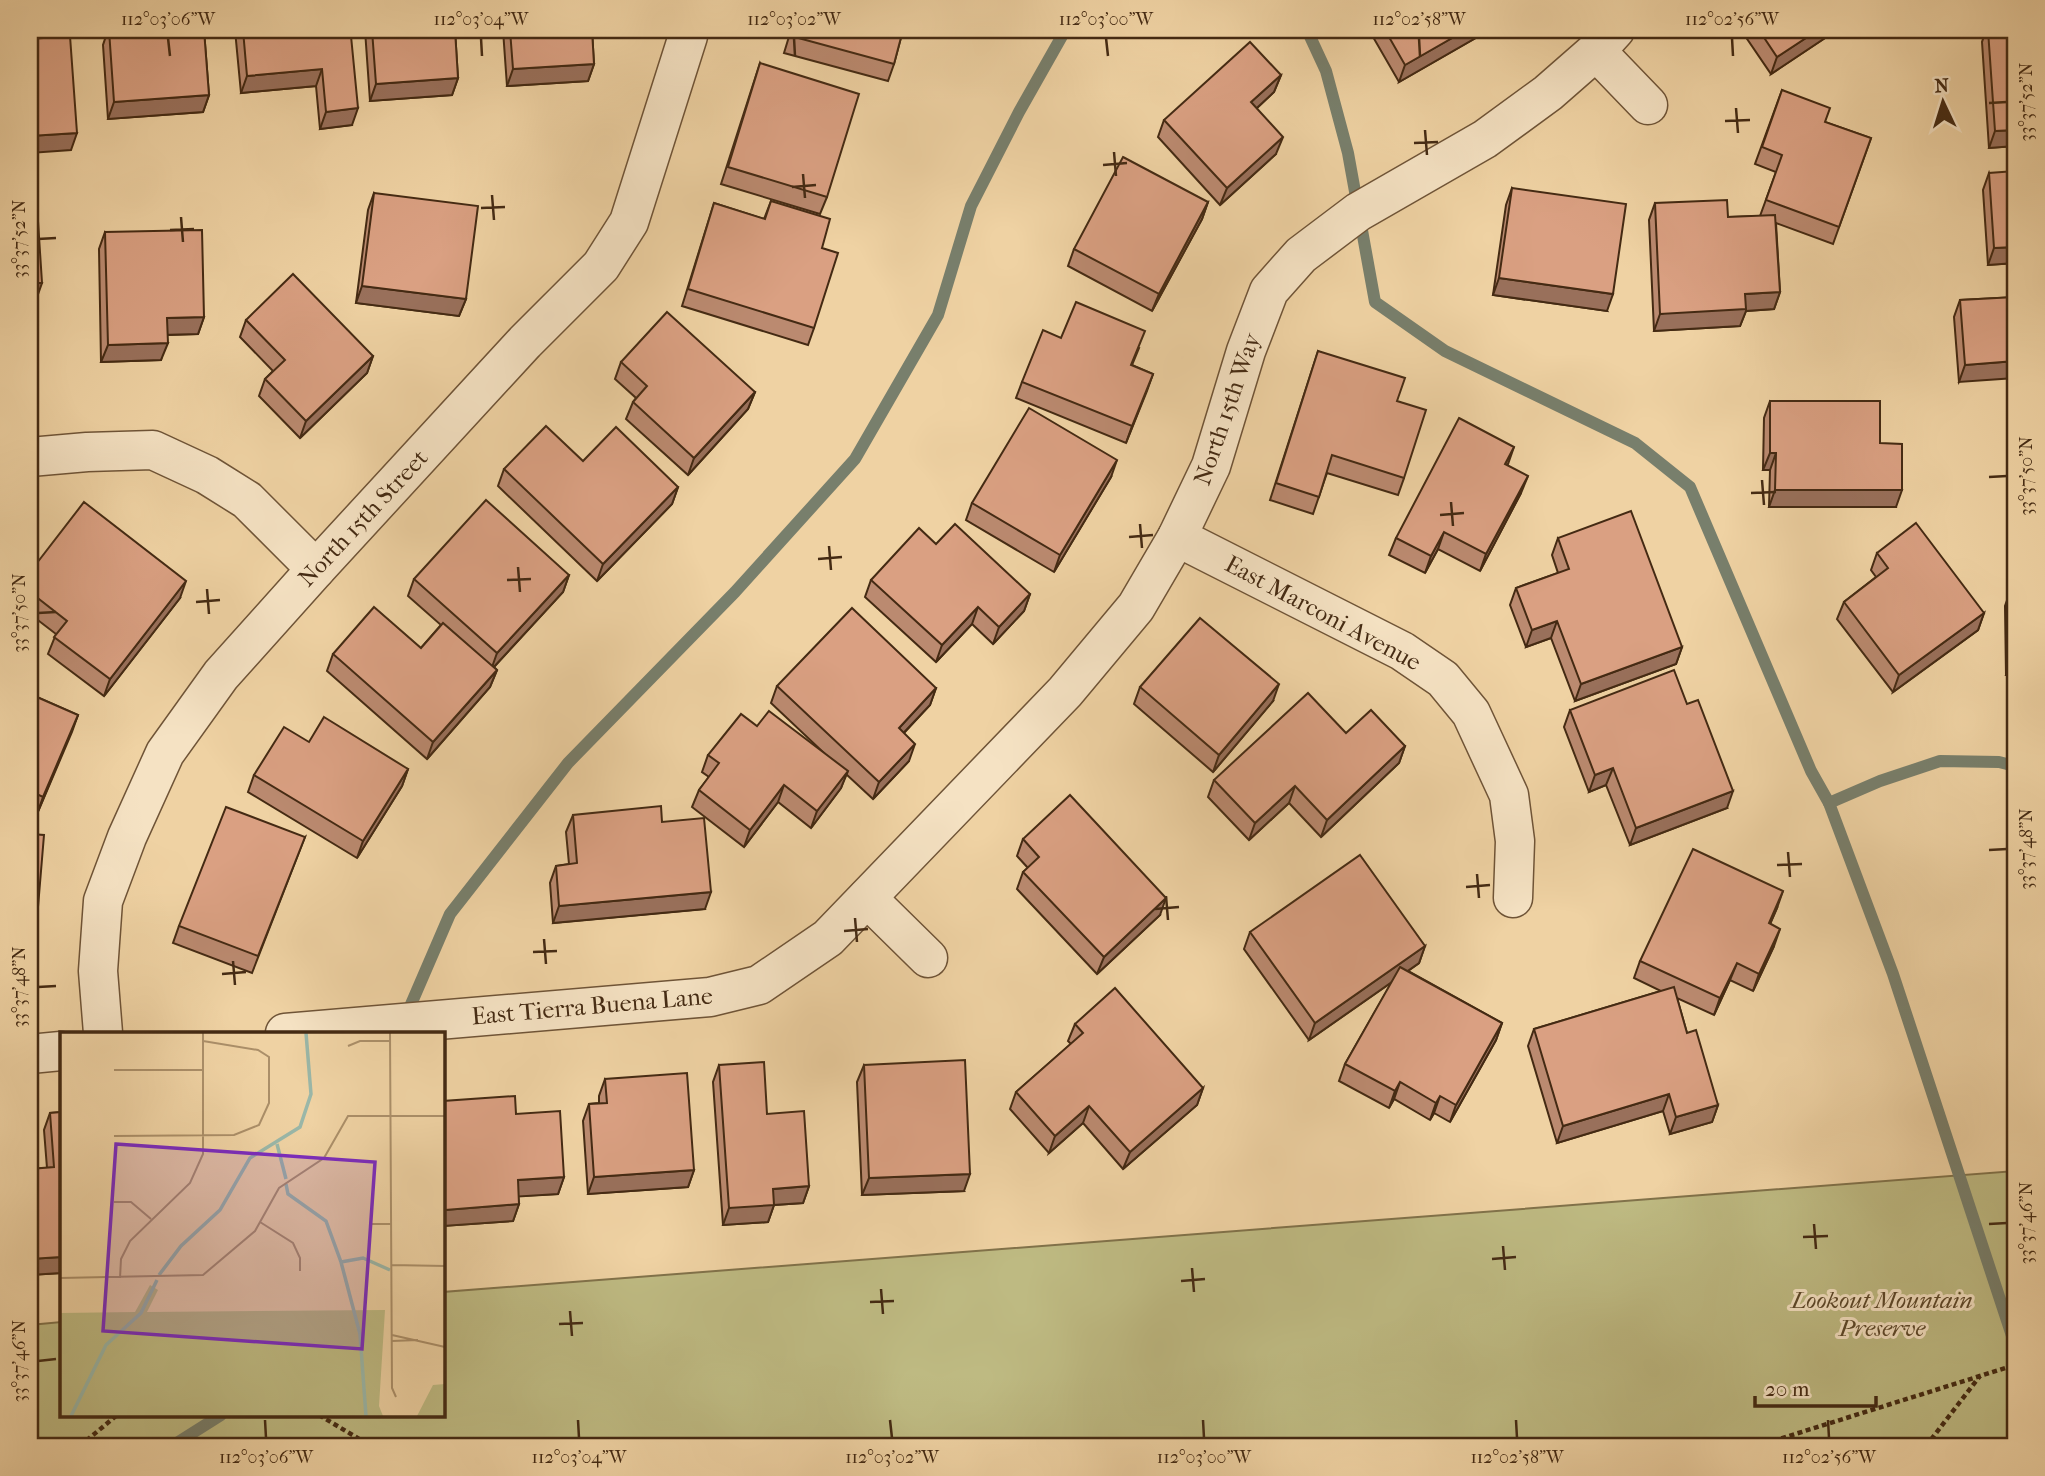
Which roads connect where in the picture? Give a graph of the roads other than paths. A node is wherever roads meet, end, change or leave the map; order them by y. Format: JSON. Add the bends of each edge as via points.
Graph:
{"nodes":[{"id":1,"x":688,"y":30,"type":"edge"},
{"id":2,"x":1606,"y":40,"type":"edge"},
{"id":3,"x":1648,"y":105,"type":"dead end"},
{"id":4,"x":30,"y":457,"type":"edge"},
{"id":5,"x":1177,"y":537,"type":"junction"},
{"id":6,"x":316,"y":569,"type":"junction"},
{"id":7,"x":867,"y":898,"type":"junction"},
{"id":8,"x":1513,"y":898,"type":"dead end"},
{"id":9,"x":928,"y":958,"type":"dead end"},
{"id":10,"x":103,"y":1032,"type":"edge"},
{"id":11,"x":297,"y":1032,"type":"edge"},
{"id":12,"x":60,"y":1051,"type":"edge"},
{"id":13,"x":30,"y":1054,"type":"edge"}],
"edges":[{"from":1,"to":6,"type":"street","name":"North 15th Street","via":[[629,222],[601,266]]},
{"from":2,"to":3,"type":"street","name":"North 15th Way"},
{"from":2,"to":5,"type":"street","name":"North 15th Way","via":[[1549,93],[1485,139],[1358,212],[1301,255],[1269,291],[1211,466]]},
{"from":4,"to":6,"type":"street","via":[[153,450],[247,500]]},
{"from":5,"to":7,"type":"street","name":"North 15th Way","via":[[1136,607],[1065,692]]},
{"from":5,"to":8,"type":"street","name":"East Marconi Avenue","via":[[1402,651],[1443,679],[1471,713],[1509,795],[1515,841]]},
{"from":6,"to":10,"type":"street","name":"North 15th Street","via":[[220,675],[165,753],[103,901],[98,971]]},
{"from":7,"to":9,"type":"street"},
{"from":7,"to":11,"type":"street","name":"East Tierra Buena Lane","via":[[828,938],[759,985],[710,997]]},
{"from":12,"to":13,"type":"street"}]}
